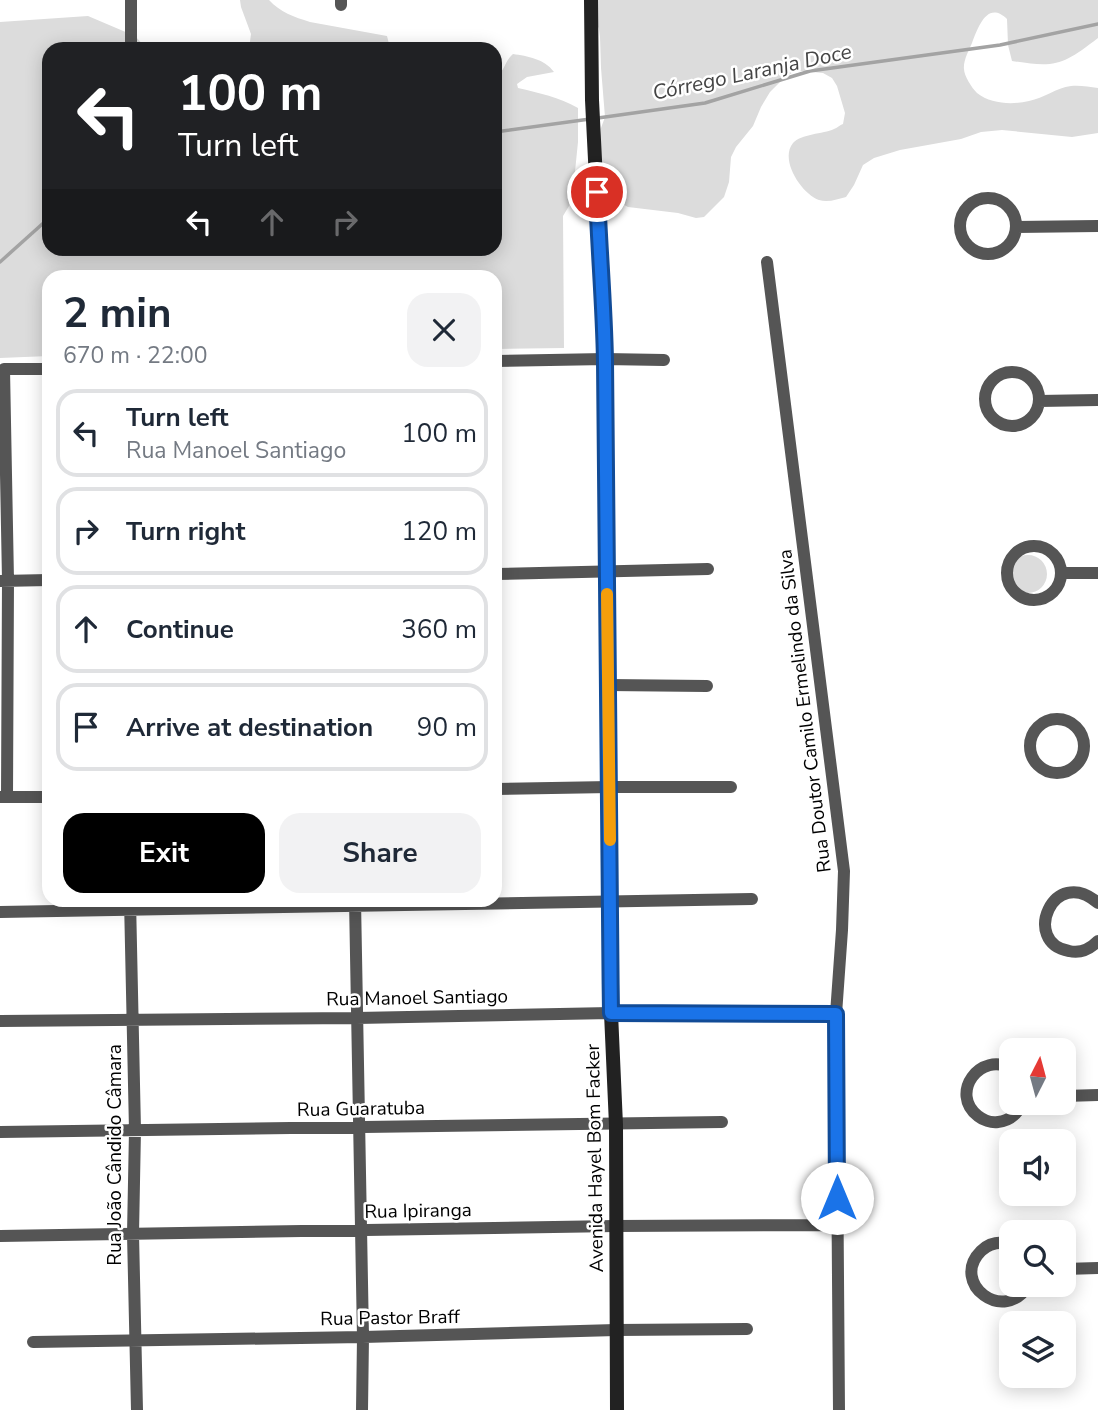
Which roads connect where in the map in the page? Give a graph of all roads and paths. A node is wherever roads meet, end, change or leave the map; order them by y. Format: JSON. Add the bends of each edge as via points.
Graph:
{"nodes":[{"id":1,"x":131,"y":0,"type":"edge"},
{"id":2,"x":591,"y":0,"type":"edge"},
{"id":3,"x":131,"y":42,"type":"edge"},
{"id":4,"x":1016,"y":226,"type":"junction"},
{"id":5,"x":1098,"y":226,"type":"edge"},
{"id":6,"x":767,"y":262,"type":"dead end"},
{"id":7,"x":605,"y":359,"type":"junction"},
{"id":8,"x":664,"y":360,"type":"dead end"},
{"id":9,"x":502,"y":361,"type":"edge"},
{"id":10,"x":42,"y":369,"type":"edge"},
{"id":11,"x":1098,"y":400,"type":"edge"},
{"id":12,"x":1040,"y":401,"type":"junction"},
{"id":13,"x":708,"y":569,"type":"dead end"},
{"id":14,"x":607,"y":572,"type":"junction"},
{"id":15,"x":1061,"y":573,"type":"junction"},
{"id":16,"x":1098,"y":573,"type":"edge"},
{"id":17,"x":502,"y":574,"type":"edge"},
{"id":18,"x":4,"y":580,"type":"edge"},
{"id":19,"x":42,"y":580,"type":"edge"},
{"id":20,"x":608,"y":685,"type":"junction"},
{"id":21,"x":707,"y":686,"type":"dead end"},
{"id":22,"x":1084,"y":746,"type":"junction"},
{"id":23,"x":1098,"y":746,"type":"edge"},
{"id":24,"x":610,"y":787,"type":"junction"},
{"id":25,"x":731,"y":787,"type":"dead end"},
{"id":26,"x":502,"y":789,"type":"edge"},
{"id":27,"x":4,"y":797,"type":"edge"},
{"id":28,"x":42,"y":797,"type":"edge"},
{"id":29,"x":752,"y":899,"type":"dead end"},
{"id":30,"x":502,"y":902,"type":"edge"},
{"id":31,"x":609,"y":902,"type":"junction"},
{"id":32,"x":1098,"y":903,"type":"edge"},
{"id":33,"x":93,"y":907,"type":"edge"},
{"id":34,"x":130,"y":907,"type":"edge"},
{"id":35,"x":355,"y":907,"type":"edge"},
{"id":36,"x":0,"y":912,"type":"edge"},
{"id":37,"x":1098,"y":941,"type":"edge"},
{"id":38,"x":611,"y":1013,"type":"junction"},
{"id":39,"x":836,"y":1014,"type":"junction"},
{"id":40,"x":357,"y":1018,"type":"junction"},
{"id":41,"x":132,"y":1020,"type":"junction"},
{"id":42,"x":0,"y":1021,"type":"edge"},
{"id":43,"x":999,"y":1064,"type":"edge"},
{"id":44,"x":1098,"y":1095,"type":"edge"},
{"id":45,"x":1076,"y":1096,"type":"edge"},
{"id":46,"x":1014,"y":1115,"type":"edge"},
{"id":47,"x":722,"y":1122,"type":"dead end"},
{"id":48,"x":616,"y":1125,"type":"junction"},
{"id":49,"x":358,"y":1126,"type":"junction"},
{"id":50,"x":135,"y":1130,"type":"junction"},
{"id":51,"x":0,"y":1132,"type":"edge"},
{"id":52,"x":837,"y":1225,"type":"junction"},
{"id":53,"x":615,"y":1226,"type":"junction"},
{"id":54,"x":361,"y":1231,"type":"junction"},
{"id":55,"x":133,"y":1234,"type":"junction"},
{"id":56,"x":0,"y":1236,"type":"edge"},
{"id":57,"x":999,"y":1243,"type":"edge"},
{"id":58,"x":1098,"y":1268,"type":"edge"},
{"id":59,"x":1076,"y":1269,"type":"edge"},
{"id":60,"x":1018,"y":1297,"type":"edge"},
{"id":61,"x":747,"y":1329,"type":"dead end"},
{"id":62,"x":616,"y":1330,"type":"junction"},
{"id":63,"x":363,"y":1337,"type":"junction"},
{"id":64,"x":135,"y":1339,"type":"junction"},
{"id":65,"x":33,"y":1342,"type":"dead end"},
{"id":66,"x":137,"y":1410,"type":"edge"},
{"id":67,"x":362,"y":1410,"type":"edge"},
{"id":68,"x":617,"y":1410,"type":"edge"},
{"id":69,"x":839,"y":1410,"type":"edge"}],
"edges":[{"from":1,"to":3,"type":"street"},
{"from":2,"to":7,"type":"street","name":"Avenida Hayel Bom Facker"},
{"from":4,"to":4,"type":"street","via":[[1004,204],[987,199],[964,211],[960,228],[967,245],[993,254],[1009,244]]},
{"from":4,"to":5,"type":"street"},
{"from":6,"to":39,"type":"street","name":"Rua Doutor Camilo Ermelindo da Silva","via":[[844,871]]},
{"from":7,"to":8,"type":"street"},
{"from":7,"to":9,"type":"street"},
{"from":7,"to":14,"type":"street","name":"Avenida Hayel Bom Facker"},
{"from":10,"to":18,"type":"street","via":[[4,369]]},
{"from":11,"to":12,"type":"street"},
{"from":12,"to":12,"type":"street","via":[[1029,377],[1012,372],[995,378],[985,402],[993,418],[1017,425],[1032,417]]},
{"from":13,"to":14,"type":"street"},
{"from":14,"to":17,"type":"street"},
{"from":14,"to":20,"type":"street","name":"Avenida Hayel Bom Facker"},
{"from":15,"to":15,"type":"street","via":[[1055,557],[1041,547],[1016,552],[1007,567],[1009,585],[1031,600],[1055,590]]},
{"from":15,"to":16,"type":"street"},
{"from":18,"to":19,"type":"street"},
{"from":18,"to":27,"type":"street"},
{"from":20,"to":21,"type":"street"},
{"from":20,"to":24,"type":"street","name":"Avenida Hayel Bom Facker"},
{"from":22,"to":22,"type":"street","via":[[1078,729],[1054,720],[1037,728],[1031,754],[1048,771],[1065,772],[1079,762]]},
{"from":22,"to":23,"type":"street"},
{"from":24,"to":25,"type":"street"},
{"from":24,"to":26,"type":"street"},
{"from":24,"to":31,"type":"street","name":"Avenida Hayel Bom Facker"},
{"from":27,"to":28,"type":"street"},
{"from":29,"to":31,"type":"street"},
{"from":30,"to":31,"type":"street"},
{"from":31,"to":38,"type":"street","name":"Avenida Hayel Bom Facker"},
{"from":32,"to":37,"type":"street","via":[[1081,893],[1061,895],[1047,909],[1045,919],[1049,938],[1064,950],[1083,951]]},
{"from":33,"to":36,"type":"street"},
{"from":34,"to":41,"type":"street","name":"Rua João Cândido Câmara"},
{"from":35,"to":40,"type":"street"},
{"from":38,"to":39,"type":"street","name":"Rua Manoel Santiago"},
{"from":38,"to":40,"type":"street","name":"Rua Manoel Santiago"},
{"from":38,"to":48,"type":"street","name":"Avenida Hayel Bom Facker"},
{"from":39,"to":52,"type":"street","name":"Rua Doutor Camilo Ermelindo da Silva"},
{"from":40,"to":41,"type":"street","name":"Rua Manoel Santiago"},
{"from":40,"to":49,"type":"street"},
{"from":41,"to":42,"type":"street","name":"Rua Manoel Santiago"},
{"from":41,"to":50,"type":"street","name":"Rua João Cândido Câmara"},
{"from":43,"to":46,"type":"street","via":[[988,1065],[973,1075],[966,1093],[968,1102],[989,1122]]},
{"from":44,"to":45,"type":"street"},
{"from":47,"to":48,"type":"street","name":"Rua Guaratuba"},
{"from":48,"to":49,"type":"street","name":"Rua Guaratuba"},
{"from":48,"to":53,"type":"street","name":"Avenida Hayel Bom Facker"},
{"from":49,"to":50,"type":"street","name":"Rua Guaratuba"},
{"from":49,"to":54,"type":"street"},
{"from":50,"to":51,"type":"street","name":"Rua Guaratuba"},
{"from":50,"to":55,"type":"street","name":"Rua João Cândido Câmara"},
{"from":52,"to":53,"type":"street","name":"Rua Ipiranga"},
{"from":52,"to":69,"type":"street","name":"Rua Doutor Camilo Ermelindo da Silva"},
{"from":53,"to":54,"type":"street","name":"Rua Ipiranga"},
{"from":53,"to":62,"type":"street","name":"Avenida Hayel Bom Facker"},
{"from":54,"to":55,"type":"street","name":"Rua Ipiranga"},
{"from":54,"to":63,"type":"street"},
{"from":55,"to":56,"type":"street","name":"Rua Ipiranga"},
{"from":55,"to":64,"type":"street","name":"Rua João Cândido Câmara"},
{"from":57,"to":60,"type":"street","via":[[978,1254],[971,1272],[973,1282],[994,1301]]},
{"from":58,"to":59,"type":"street"},
{"from":61,"to":62,"type":"street","name":"Rua Pastor Braff"},
{"from":62,"to":63,"type":"street","name":"Rua Pastor Braff"},
{"from":62,"to":68,"type":"street","name":"Avenida Hayel Bom Facker"},
{"from":63,"to":64,"type":"street","name":"Rua Pastor Braff"},
{"from":63,"to":67,"type":"street"},
{"from":64,"to":65,"type":"street","name":"Rua Pastor Braff"},
{"from":64,"to":66,"type":"street","name":"Rua João Cândido Câmara"}]}
